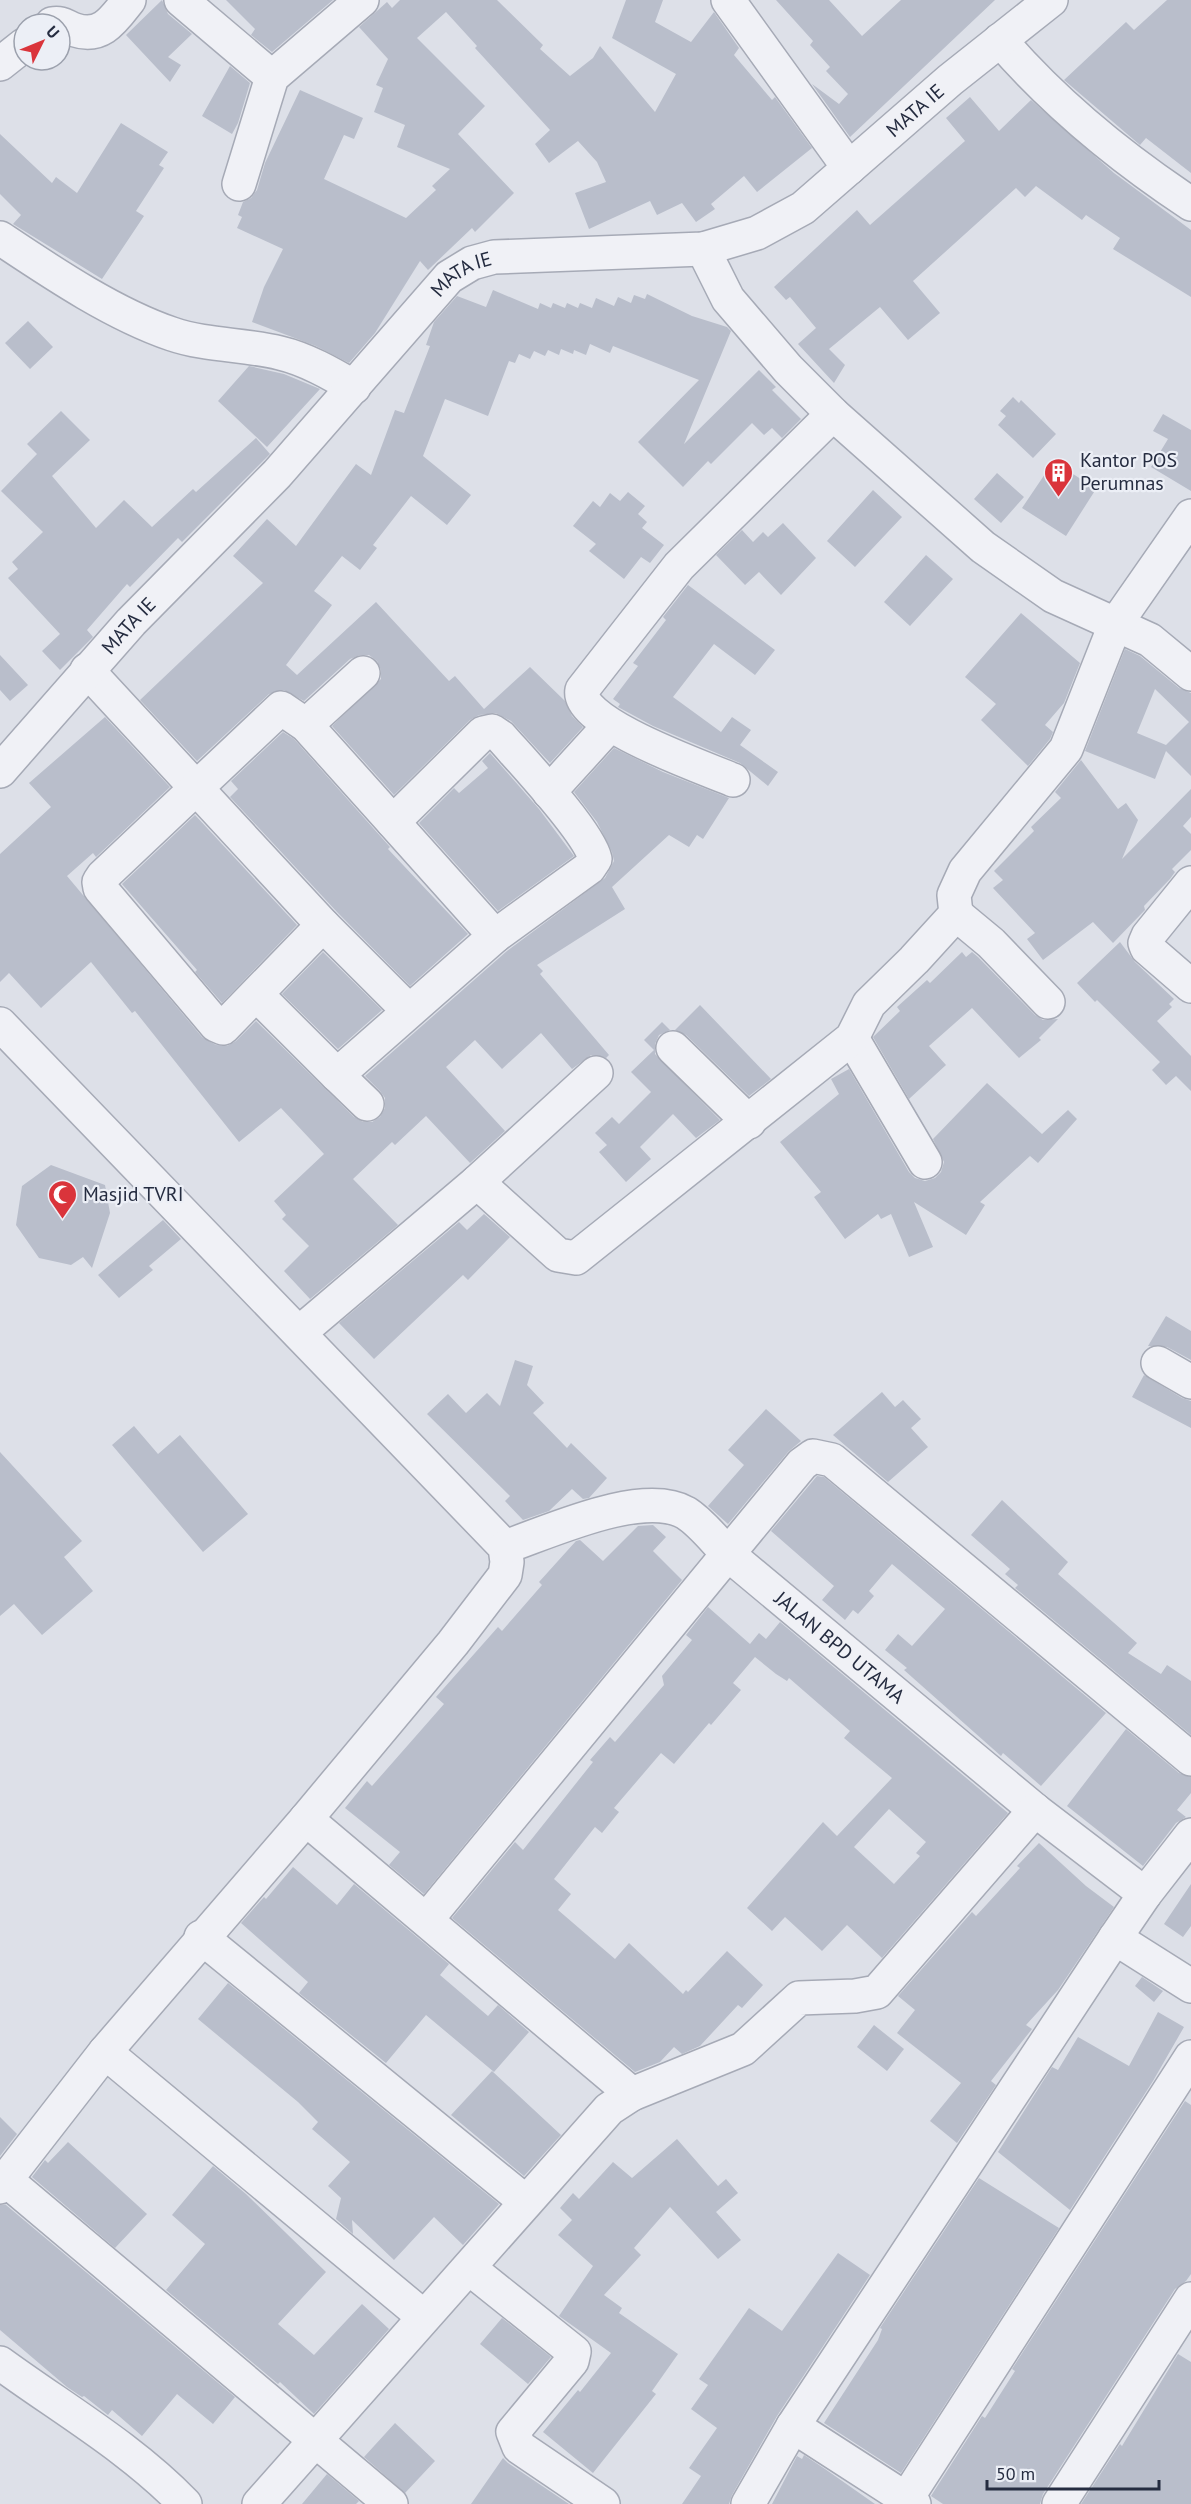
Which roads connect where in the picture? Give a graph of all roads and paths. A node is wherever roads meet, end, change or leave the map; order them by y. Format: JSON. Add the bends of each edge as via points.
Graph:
{"nodes":[{"id":1,"x":129,"y":0,"type":"edge"},
{"id":2,"x":180,"y":0,"type":"edge"},
{"id":3,"x":362,"y":0,"type":"edge"},
{"id":4,"x":728,"y":0,"type":"edge"},
{"id":5,"x":1051,"y":0,"type":"edge"},
{"id":6,"x":72,"y":27,"type":"edge"},
{"id":7,"x":1000,"y":40,"type":"junction"},
{"id":8,"x":12,"y":54,"type":"edge"},
{"id":9,"x":0,"y":64,"type":"edge"},
{"id":10,"x":272,"y":77,"type":"junction"},
{"id":11,"x":849,"y":168,"type":"junction"},
{"id":12,"x":239,"y":184,"type":"dead end"},
{"id":13,"x":1191,"y":204,"type":"edge"},
{"id":14,"x":0,"y":238,"type":"edge"},
{"id":15,"x":703,"y":249,"type":"junction"},
{"id":16,"x":354,"y":387,"type":"junction"},
{"id":17,"x":834,"y":414,"type":"junction"},
{"id":18,"x":1191,"y":516,"type":"edge"},
{"id":19,"x":1115,"y":625,"type":"junction"},
{"id":20,"x":87,"y":670,"type":"junction"},
{"id":21,"x":363,"y":673,"type":"dead end"},
{"id":22,"x":1191,"y":674,"type":"edge"},
{"id":23,"x":306,"y":725,"type":"junction"},
{"id":24,"x":609,"y":726,"type":"junction"},
{"id":25,"x":11,"y":735,"type":"edge"},
{"id":26,"x":0,"y":771,"type":"edge"},
{"id":27,"x":733,"y":780,"type":"dead end"},
{"id":28,"x":198,"y":789,"type":"junction"},
{"id":29,"x":549,"y":792,"type":"junction"},
{"id":30,"x":393,"y":822,"type":"junction"},
{"id":31,"x":1191,"y":884,"type":"edge"},
{"id":32,"x":956,"y":914,"type":"junction"},
{"id":33,"x":323,"y":925,"type":"junction"},
{"id":34,"x":495,"y":936,"type":"junction"},
{"id":35,"x":1191,"y":986,"type":"edge"},
{"id":36,"x":257,"y":995,"type":"junction"},
{"id":37,"x":1048,"y":1002,"type":"dead end"},
{"id":38,"x":408,"y":1010,"type":"junction"},
{"id":39,"x":0,"y":1024,"type":"edge"},
{"id":40,"x":852,"y":1038,"type":"junction"},
{"id":41,"x":673,"y":1048,"type":"dead end"},
{"id":42,"x":596,"y":1073,"type":"dead end"},
{"id":43,"x":337,"y":1075,"type":"junction"},
{"id":44,"x":367,"y":1104,"type":"dead end"},
{"id":45,"x":749,"y":1122,"type":"junction"},
{"id":46,"x":925,"y":1162,"type":"dead end"},
{"id":47,"x":477,"y":1182,"type":"junction"},
{"id":48,"x":299,"y":1333,"type":"junction"},
{"id":49,"x":1158,"y":1363,"type":"dead end"},
{"id":50,"x":1191,"y":1382,"type":"edge"},
{"id":51,"x":504,"y":1547,"type":"junction"},
{"id":52,"x":729,"y":1555,"type":"junction"},
{"id":53,"x":1191,"y":1759,"type":"edge"},
{"id":54,"x":1035,"y":1810,"type":"junction"},
{"id":55,"x":306,"y":1819,"type":"junction"},
{"id":56,"x":1191,"y":1835,"type":"edge"},
{"id":57,"x":1145,"y":1894,"type":"junction"},
{"id":58,"x":426,"y":1919,"type":"junction"},
{"id":59,"x":201,"y":1937,"type":"junction"},
{"id":60,"x":1115,"y":1938,"type":"junction"},
{"id":61,"x":1191,"y":1986,"type":"edge"},
{"id":62,"x":105,"y":2052,"type":"junction"},
{"id":63,"x":1191,"y":2057,"type":"edge"},
{"id":64,"x":632,"y":2094,"type":"junction"},
{"id":65,"x":3,"y":2183,"type":"edge"},
{"id":66,"x":526,"y":2202,"type":"junction"},
{"id":67,"x":469,"y":2268,"type":"junction"},
{"id":68,"x":1191,"y":2299,"type":"edge"},
{"id":69,"x":424,"y":2317,"type":"junction"},
{"id":70,"x":0,"y":2363,"type":"edge"},
{"id":71,"x":793,"y":2426,"type":"junction"},
{"id":72,"x":317,"y":2439,"type":"junction"},
{"id":73,"x":908,"y":2502,"type":"edge"},
{"id":74,"x":185,"y":2504,"type":"edge"},
{"id":75,"x":259,"y":2504,"type":"edge"},
{"id":76,"x":391,"y":2504,"type":"edge"},
{"id":77,"x":603,"y":2504,"type":"edge"},
{"id":78,"x":748,"y":2504,"type":"edge"},
{"id":79,"x":1059,"y":2504,"type":"edge"}],
"edges":[{"from":1,"to":6,"type":"street","via":[[111,23],[98,32]]},
{"from":2,"to":10,"type":"street"},
{"from":3,"to":10,"type":"street"},
{"from":4,"to":11,"type":"street"},
{"from":5,"to":7,"type":"street","name":"MATA IE"},
{"from":7,"to":11,"type":"street","name":"MATA IE"},
{"from":7,"to":13,"type":"street","via":[[1035,80],[1101,139]]},
{"from":8,"to":9,"type":"street"},
{"from":10,"to":12,"type":"street"},
{"from":11,"to":15,"type":"street","name":"MATA IE","via":[[802,208],[774,225]]},
{"from":14,"to":16,"type":"street","via":[[90,294],[156,327],[207,343],[281,353]]},
{"from":15,"to":16,"type":"street","name":"MATA IE","via":[[494,257],[472,263],[449,277]]},
{"from":15,"to":17,"type":"street","via":[[728,299],[788,369]]},
{"from":16,"to":20,"type":"street","name":"MATA IE","via":[[277,474]]},
{"from":17,"to":19,"type":"street","via":[[983,547],[1053,596]]},
{"from":17,"to":24,"type":"street","via":[[679,566],[585,684],[583,700]]},
{"from":18,"to":19,"type":"street"},
{"from":19,"to":22,"type":"street","via":[[1150,640]]},
{"from":19,"to":32,"type":"street","via":[[1066,749],[965,871],[954,896]]},
{"from":20,"to":25,"type":"street","name":"MATA IE"},
{"from":20,"to":28,"type":"street"},
{"from":21,"to":23,"type":"street"},
{"from":23,"to":28,"type":"street","via":[[284,708],[278,709]]},
{"from":23,"to":30,"type":"street"},
{"from":24,"to":27,"type":"street"},
{"from":24,"to":29,"type":"street"},
{"from":25,"to":26,"type":"street","name":"MATA IE"},
{"from":28,"to":33,"type":"street"},
{"from":28,"to":36,"type":"street","via":[[103,876],[100,888],[216,1025],[228,1025]]},
{"from":29,"to":30,"type":"street","via":[[501,737],[487,731]]},
{"from":29,"to":34,"type":"street","via":[[595,859],[589,868]]},
{"from":30,"to":34,"type":"street"},
{"from":31,"to":35,"type":"street","via":[[1145,943]]},
{"from":32,"to":37,"type":"street","via":[[991,943]]},
{"from":32,"to":40,"type":"street","via":[[869,1004]]},
{"from":33,"to":36,"type":"street"},
{"from":33,"to":38,"type":"street"},
{"from":34,"to":38,"type":"street"},
{"from":36,"to":43,"type":"street"},
{"from":38,"to":43,"type":"street"},
{"from":39,"to":48,"type":"street"},
{"from":40,"to":45,"type":"street"},
{"from":40,"to":46,"type":"street"},
{"from":41,"to":45,"type":"street"},
{"from":42,"to":47,"type":"street"},
{"from":43,"to":44,"type":"street"},
{"from":45,"to":47,"type":"street","via":[[576,1258],[558,1255]]},
{"from":47,"to":48,"type":"street"},
{"from":48,"to":51,"type":"street"},
{"from":49,"to":50,"type":"street"},
{"from":51,"to":52,"type":"street","name":"JALAN BPD UTAMA","via":[[603,1514],[658,1506],[687,1514]]},
{"from":51,"to":55,"type":"street","via":[[505,1575]]},
{"from":52,"to":53,"type":"street","via":[[806,1459],[822,1456],[832,1460]]},
{"from":52,"to":54,"type":"street","name":"JALAN BPD UTAMA"},
{"from":52,"to":58,"type":"street"},
{"from":54,"to":57,"type":"street","name":"JALAN BPD UTAMA"},
{"from":54,"to":64,"type":"street","via":[[877,1992],[799,1998],[742,2049]]},
{"from":55,"to":58,"type":"street"},
{"from":55,"to":59,"type":"street"},
{"from":56,"to":57,"type":"street"},
{"from":57,"to":60,"type":"street"},
{"from":58,"to":64,"type":"street"},
{"from":59,"to":62,"type":"street"},
{"from":59,"to":66,"type":"street"},
{"from":60,"to":61,"type":"street"},
{"from":60,"to":71,"type":"street"},
{"from":62,"to":65,"type":"street"},
{"from":62,"to":69,"type":"street"},
{"from":63,"to":73,"type":"street"},
{"from":64,"to":66,"type":"street","via":[[609,2109]]},
{"from":65,"to":72,"type":"street"},
{"from":66,"to":67,"type":"street"},
{"from":67,"to":69,"type":"street"},
{"from":67,"to":77,"type":"street","via":[[574,2352],[572,2361],[513,2432],[514,2439],[519,2447]]},
{"from":68,"to":79,"type":"street"},
{"from":69,"to":72,"type":"street"},
{"from":70,"to":74,"type":"street","via":[[130,2453]]},
{"from":71,"to":73,"type":"street"},
{"from":71,"to":78,"type":"street"},
{"from":72,"to":75,"type":"street"},
{"from":72,"to":76,"type":"street"}]}
